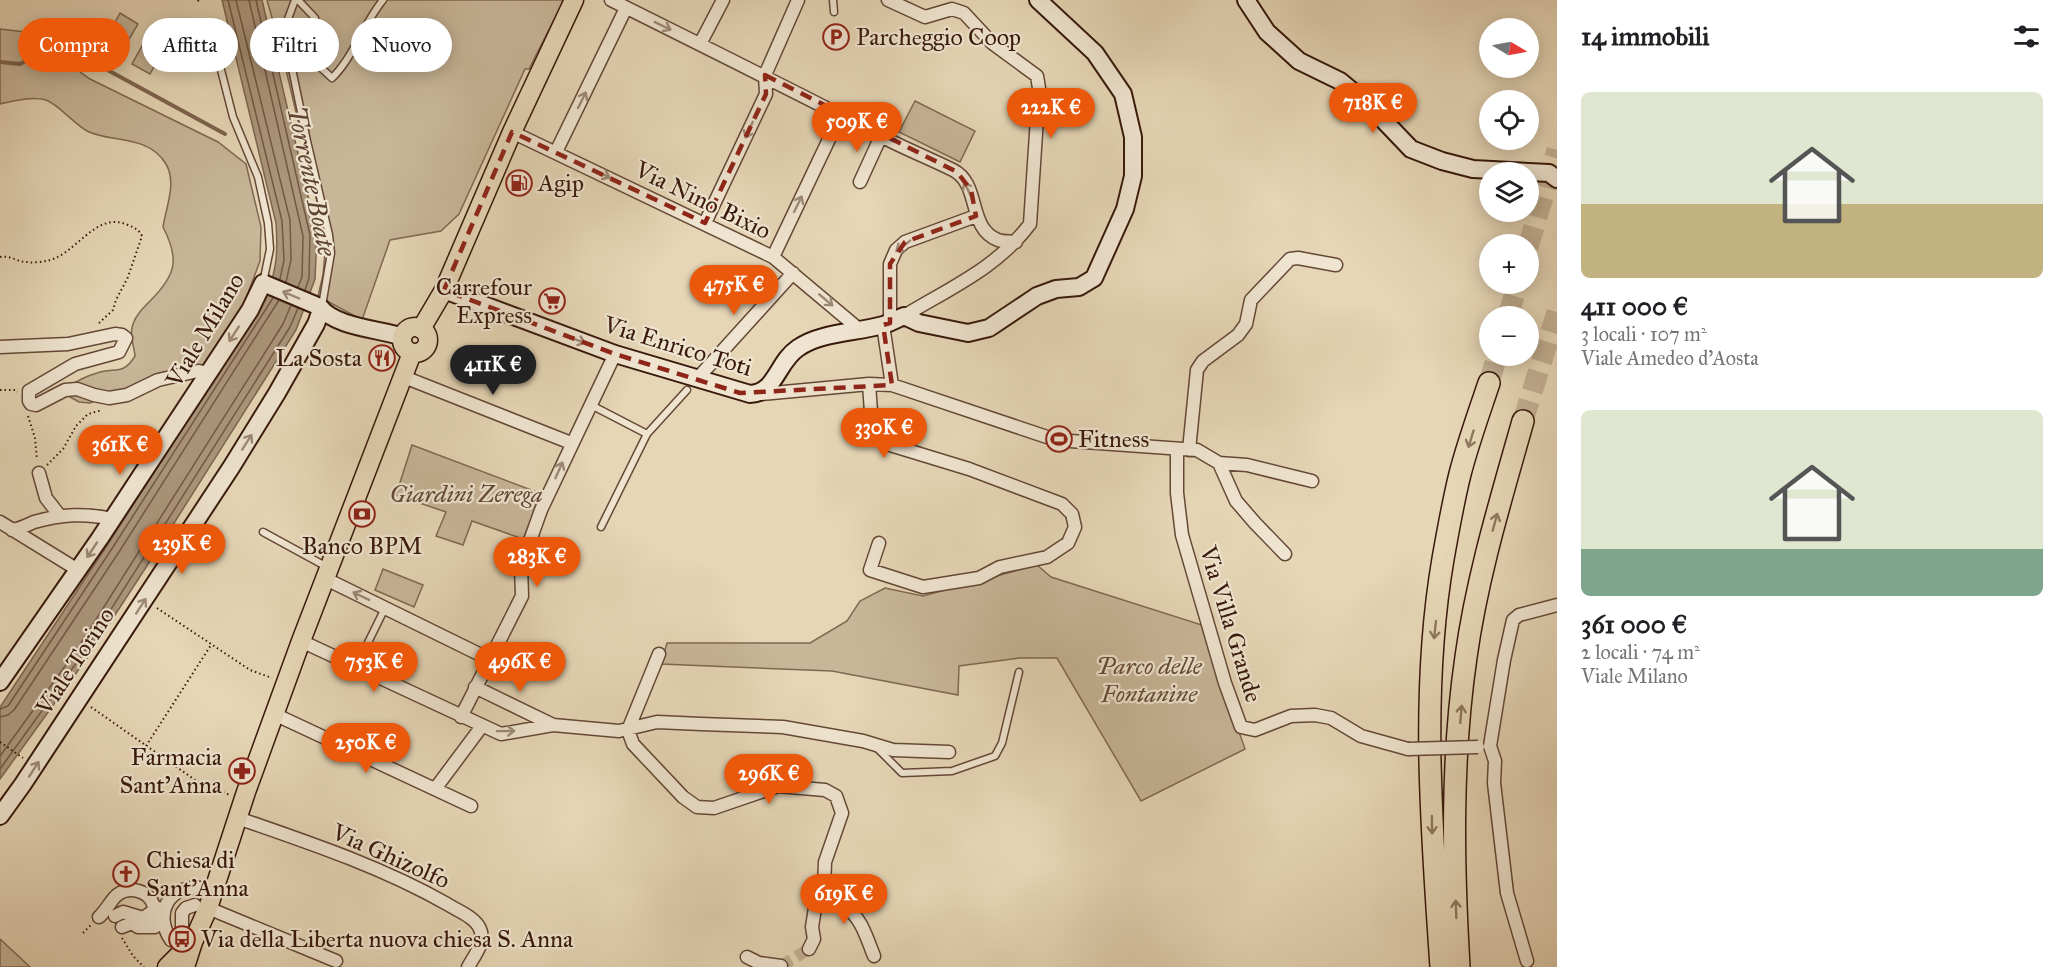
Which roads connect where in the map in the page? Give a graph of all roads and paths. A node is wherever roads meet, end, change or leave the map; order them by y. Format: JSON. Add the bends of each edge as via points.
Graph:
{"nodes":[{"id":1,"x":296,"y":0,"type":"edge"},
{"id":2,"x":383,"y":0,"type":"edge"},
{"id":3,"x":574,"y":0,"type":"edge"},
{"id":4,"x":611,"y":0,"type":"edge"},
{"id":5,"x":723,"y":0,"type":"edge"},
{"id":6,"x":798,"y":0,"type":"edge"},
{"id":7,"x":833,"y":0,"type":"edge"},
{"id":8,"x":888,"y":0,"type":"edge"},
{"id":9,"x":1038,"y":0,"type":"edge"},
{"id":10,"x":1246,"y":0,"type":"edge"},
{"id":11,"x":626,"y":8,"type":"junction"},
{"id":12,"x":834,"y":12,"type":"dead end"},
{"id":13,"x":700,"y":44,"type":"junction"},
{"id":14,"x":222,"y":72,"type":"edge"},
{"id":15,"x":765,"y":75,"type":"junction"},
{"id":16,"x":841,"y":114,"type":"junction"},
{"id":17,"x":512,"y":132,"type":"junction"},
{"id":18,"x":881,"y":136,"type":"junction"},
{"id":19,"x":556,"y":152,"type":"junction"},
{"id":20,"x":1557,"y":179,"type":"edge"},
{"id":21,"x":860,"y":182,"type":"dead end"},
{"id":22,"x":976,"y":216,"type":"junction"},
{"id":23,"x":705,"y":223,"type":"junction"},
{"id":24,"x":1016,"y":242,"type":"junction"},
{"id":25,"x":0,"y":257,"type":"edge"},
{"id":26,"x":773,"y":257,"type":"junction"},
{"id":27,"x":1336,"y":265,"type":"dead end"},
{"id":28,"x":793,"y":273,"type":"junction"},
{"id":29,"x":263,"y":283,"type":"junction"},
{"id":30,"x":444,"y":290,"type":"junction"},
{"id":31,"x":320,"y":308,"type":"junction"},
{"id":32,"x":892,"y":321,"type":"junction"},
{"id":33,"x":97,"y":325,"type":"dead end"},
{"id":34,"x":421,"y":329,"type":"junction"},
{"id":35,"x":860,"y":330,"type":"junction"},
{"id":36,"x":402,"y":337,"type":"junction"},
{"id":37,"x":0,"y":347,"type":"edge"},
{"id":38,"x":412,"y":353,"type":"junction"},
{"id":39,"x":615,"y":354,"type":"junction"},
{"id":40,"x":209,"y":373,"type":"junction"},
{"id":41,"x":404,"y":377,"type":"junction"},
{"id":42,"x":1489,"y":383,"type":"tunnel mouth"},
{"id":43,"x":692,"y":384,"type":"junction"},
{"id":44,"x":869,"y":384,"type":"junction"},
{"id":45,"x":892,"y":385,"type":"junction"},
{"id":46,"x":0,"y":390,"type":"edge"},
{"id":47,"x":761,"y":394,"type":"junction"},
{"id":48,"x":20,"y":397,"type":"dead end"},
{"id":49,"x":591,"y":404,"type":"junction"},
{"id":50,"x":104,"y":409,"type":"dead end"},
{"id":51,"x":27,"y":415,"type":"dead end"},
{"id":52,"x":1523,"y":421,"type":"tunnel mouth"},
{"id":53,"x":647,"y":434,"type":"junction"},
{"id":54,"x":572,"y":443,"type":"junction"},
{"id":55,"x":1183,"y":450,"type":"junction"},
{"id":56,"x":1219,"y":463,"type":"junction"},
{"id":57,"x":39,"y":473,"type":"junction"},
{"id":58,"x":1312,"y":481,"type":"dead end"},
{"id":59,"x":60,"y":516,"type":"junction"},
{"id":60,"x":113,"y":519,"type":"junction"},
{"id":61,"x":4,"y":526,"type":"edge"},
{"id":62,"x":600,"y":527,"type":"dead end"},
{"id":63,"x":263,"y":532,"type":"dead end"},
{"id":64,"x":879,"y":543,"type":"dead end"},
{"id":65,"x":1285,"y":554,"type":"dead end"},
{"id":66,"x":78,"y":570,"type":"junction"},
{"id":67,"x":328,"y":574,"type":"junction"},
{"id":68,"x":145,"y":600,"type":"junction"},
{"id":69,"x":1557,"y":605,"type":"edge"},
{"id":70,"x":385,"y":608,"type":"junction"},
{"id":71,"x":301,"y":641,"type":"junction"},
{"id":72,"x":212,"y":644,"type":"junction"},
{"id":73,"x":658,"y":654,"type":"dead end"},
{"id":74,"x":489,"y":659,"type":"junction"},
{"id":75,"x":356,"y":667,"type":"junction"},
{"id":76,"x":1019,"y":672,"type":"dead end"},
{"id":77,"x":0,"y":682,"type":"edge"},
{"id":78,"x":286,"y":683,"type":"junction"},
{"id":79,"x":475,"y":687,"type":"junction"},
{"id":80,"x":79,"y":699,"type":"junction"},
{"id":81,"x":274,"y":714,"type":"junction"},
{"id":82,"x":461,"y":717,"type":"junction"},
{"id":83,"x":553,"y":725,"type":"junction"},
{"id":84,"x":482,"y":726,"type":"junction"},
{"id":85,"x":628,"y":730,"type":"junction"},
{"id":86,"x":0,"y":742,"type":"edge"},
{"id":87,"x":873,"y":744,"type":"junction"},
{"id":88,"x":146,"y":746,"type":"junction"},
{"id":89,"x":1484,"y":747,"type":"junction"},
{"id":90,"x":949,"y":752,"type":"dead end"},
{"id":91,"x":26,"y":760,"type":"dead end"},
{"id":92,"x":435,"y":789,"type":"junction"},
{"id":93,"x":244,"y":800,"type":"junction"},
{"id":94,"x":471,"y":806,"type":"dead end"},
{"id":95,"x":0,"y":816,"type":"edge"},
{"id":96,"x":238,"y":818,"type":"junction"},
{"id":97,"x":201,"y":888,"type":"dead end"},
{"id":98,"x":824,"y":890,"type":"junction"},
{"id":99,"x":201,"y":907,"type":"junction"},
{"id":100,"x":160,"y":908,"type":"junction"},
{"id":101,"x":99,"y":917,"type":"dead end"},
{"id":102,"x":119,"y":922,"type":"dead end"},
{"id":103,"x":188,"y":935,"type":"junction"},
{"id":104,"x":171,"y":940,"type":"dead end"},
{"id":105,"x":809,"y":949,"type":"dead end"},
{"id":106,"x":133,"y":956,"type":"dead end"},
{"id":107,"x":874,"y":956,"type":"dead end"},
{"id":108,"x":747,"y":957,"type":"dead end"},
{"id":109,"x":1527,"y":961,"type":"dead end"},
{"id":110,"x":331,"y":962,"type":"edge"},
{"id":111,"x":781,"y":966,"type":"edge"},
{"id":112,"x":144,"y":967,"type":"edge"},
{"id":113,"x":167,"y":967,"type":"edge"},
{"id":114,"x":184,"y":967,"type":"edge"},
{"id":115,"x":468,"y":967,"type":"edge"},
{"id":116,"x":1440,"y":967,"type":"edge"},
{"id":117,"x":1459,"y":967,"type":"edge"}],
"edges":[{"from":1,"to":2,"type":"lane","via":[[315,18],[320,66],[332,78]]},
{"from":1,"to":31,"type":"lane","name":"Viale Torino","via":[[284,30],[332,254]]},
{"from":3,"to":17,"type":"main road"},
{"from":4,"to":11,"type":"street"},
{"from":5,"to":13,"type":"street"},
{"from":6,"to":15,"type":"street"},
{"from":7,"to":12,"type":"lane"},
{"from":8,"to":24,"type":"street","via":[[925,17],[952,9],[964,13],[992,43],[1037,76],[1030,224]]},
{"from":9,"to":32,"type":"street","via":[[1095,52],[1123,94],[1133,137],[1133,176],[1125,209],[1094,278],[1079,287],[1037,296],[989,328],[968,333]]},
{"from":10,"to":20,"type":"street","via":[[1267,32],[1299,61],[1340,81],[1411,149],[1473,169],[1549,174]]},
{"from":11,"to":13,"type":"street","one_way":true},
{"from":19,"to":11,"type":"street","one_way":true},
{"from":13,"to":15,"type":"street"},
{"from":14,"to":29,"type":"lane","name":"Viale Milano","via":[[233,117],[258,177],[268,223],[270,249]]},
{"from":15,"to":16,"type":"street"},
{"from":15,"to":23,"type":"street","one_way":true,"via":[[766,94]]},
{"from":16,"to":18,"type":"street"},
{"from":26,"to":16,"type":"street","one_way":true},
{"from":17,"to":19,"type":"street","name":"Via Nino Bixio"},
{"from":17,"to":30,"type":"main road"},
{"from":18,"to":21,"type":"street"},
{"from":22,"to":18,"type":"street","one_way":true,"via":[[970,190],[957,172]]},
{"from":19,"to":23,"type":"street","name":"Via Nino Bixio","one_way":true},
{"from":22,"to":24,"type":"street","via":[[983,229],[997,240]]},
{"from":22,"to":32,"type":"street","one_way":true,"via":[[905,242],[896,250],[890,264]]},
{"from":23,"to":26,"type":"street","name":"Via Nino Bixio"},
{"from":24,"to":32,"type":"street","via":[[992,263]]},
{"from":25,"to":33,"type":"path","via":[[49,261],[101,224],[121,222],[139,230],[142,236],[128,277],[113,310]]},
{"from":26,"to":28,"type":"street","name":"Via Nino Bixio"},
{"from":27,"to":55,"type":"street","via":[[1290,259],[1251,300],[1246,324],[1238,335],[1197,370]]},
{"from":28,"to":35,"type":"street","name":"Via Nino Bixio","one_way":true},
{"from":28,"to":43,"type":"street"},
{"from":31,"to":29,"type":"street","one_way":true},
{"from":29,"to":40,"type":"street","name":"Viale Milano","one_way":true},
{"from":30,"to":34,"type":"main road"},
{"from":30,"to":39,"type":"street","name":"Via Enrico Toti","one_way":true},
{"from":31,"to":36,"type":"street","via":[[359,327]]},
{"from":68,"to":31,"type":"street","name":"Viale Torino","one_way":true,"via":[[277,393],[316,324]]},
{"from":32,"to":35,"type":"street"},
{"from":32,"to":45,"type":"street"},
{"from":34,"to":36,"type":"main road","via":[[410,328]]},
{"from":34,"to":38,"type":"main road","via":[[428,339],[426,347]]},
{"from":35,"to":47,"type":"street","via":[[809,341],[794,350]]},
{"from":36,"to":38,"type":"main road","via":[[405,349]]},
{"from":37,"to":40,"type":"street","via":[[68,344],[115,334],[126,338],[119,352],[75,364],[29,391],[28,401],[36,405],[65,390],[77,389],[109,398],[174,376]]},
{"from":38,"to":41,"type":"main road"},
{"from":39,"to":43,"type":"street","name":"Via Enrico Toti"},
{"from":39,"to":49,"type":"street"},
{"from":40,"to":60,"type":"street","name":"Viale Milano"},
{"from":41,"to":54,"type":"street"},
{"from":41,"to":67,"type":"main road"},
{"from":42,"to":116,"type":"highway","one_way":true,"via":[[1458,485],[1443,561],[1432,654],[1432,833]]},
{"from":43,"to":47,"type":"street","name":"Via Enrico Toti"},
{"from":43,"to":53,"type":"lane"},
{"from":44,"to":45,"type":"street","name":"Via Enrico Toti"},
{"from":44,"to":47,"type":"street","name":"Via Enrico Toti"},
{"from":44,"to":64,"type":"street","via":[[872,426],[887,444],[1062,504],[1072,514],[1075,527],[1068,543],[1047,557],[1000,567],[979,578],[923,587],[870,570]]},
{"from":45,"to":55,"type":"street","name":"Via Enrico Toti","via":[[1056,440]]},
{"from":46,"to":48,"type":"path","via":[[16,390]]},
{"from":49,"to":53,"type":"lane"},
{"from":49,"to":54,"type":"street"},
{"from":50,"to":57,"type":"path","via":[[88,414],[63,449]]},
{"from":51,"to":57,"type":"path"},
{"from":117,"to":52,"type":"highway","one_way":true,"via":[[1454,790],[1466,657],[1481,574]]},
{"from":53,"to":62,"type":"lane"},
{"from":74,"to":54,"type":"street","one_way":true,"via":[[522,596],[521,566]]},
{"from":55,"to":56,"type":"street","name":"Via Enrico Toti","via":[[1197,450]]},
{"from":55,"to":89,"type":"street","name":"Via Villa Grande","bridge":true,"via":[[1177,493],[1182,535],[1241,728],[1255,730],[1291,716],[1315,715],[1331,718],[1361,736],[1408,749]]},
{"from":56,"to":58,"type":"street","name":"Via Enrico Toti","via":[[1247,465]]},
{"from":56,"to":65,"type":"street","via":[[1236,501]]},
{"from":57,"to":59,"type":"street","via":[[46,498]]},
{"from":59,"to":60,"type":"street","via":[[84,514]]},
{"from":59,"to":61,"type":"street"},
{"from":60,"to":66,"type":"street","name":"Viale Milano","one_way":true},
{"from":61,"to":66,"type":"street"},
{"from":63,"to":67,"type":"lane"},
{"from":66,"to":77,"type":"street","name":"Viale Milano"},
{"from":70,"to":67,"type":"street","one_way":true},
{"from":67,"to":71,"type":"main road"},
{"from":68,"to":72,"type":"path"},
{"from":80,"to":68,"type":"street","name":"Viale Torino","one_way":true},
{"from":69,"to":89,"type":"street","via":[[1519,615],[1514,620]]},
{"from":70,"to":74,"type":"street"},
{"from":70,"to":75,"type":"lane"},
{"from":71,"to":75,"type":"street"},
{"from":71,"to":78,"type":"main road"},
{"from":72,"to":78,"type":"path","via":[[250,670]]},
{"from":72,"to":88,"type":"path"},
{"from":73,"to":85,"type":"street"},
{"from":74,"to":79,"type":"street"},
{"from":75,"to":82,"type":"street"},
{"from":76,"to":87,"type":"lane","via":[[1002,743],[995,756],[952,771],[902,773]]},
{"from":78,"to":81,"type":"main road"},
{"from":79,"to":82,"type":"street"},
{"from":79,"to":83,"type":"street"},
{"from":80,"to":88,"type":"path"},
{"from":95,"to":80,"type":"street","name":"Viale Torino","one_way":true},
{"from":81,"to":92,"type":"street"},
{"from":81,"to":93,"type":"main road"},
{"from":82,"to":84,"type":"street"},
{"from":84,"to":83,"type":"street","one_way":true,"via":[[501,734]]},
{"from":83,"to":85,"type":"street"},
{"from":84,"to":92,"type":"street"},
{"from":85,"to":87,"type":"street","via":[[657,722],[783,727]]},
{"from":85,"to":98,"type":"street","via":[[633,744],[697,807],[714,808],[778,786],[825,790],[836,796],[842,813],[825,862]]},
{"from":86,"to":91,"type":"path"},
{"from":87,"to":90,"type":"street","via":[[893,750]]},
{"from":88,"to":93,"type":"path","via":[[198,782]]},
{"from":89,"to":109,"type":"street","via":[[1495,761],[1507,893]]},
{"from":92,"to":94,"type":"street"},
{"from":93,"to":96,"type":"main road"},
{"from":96,"to":99,"type":"main road"},
{"from":96,"to":115,"type":"street","name":"Via Ghizolfo","via":[[325,848],[416,886],[470,917],[480,928],[482,940]]},
{"from":97,"to":100,"type":"street","via":[[177,892]]},
{"from":98,"to":105,"type":"street","via":[[815,908],[814,939]]},
{"from":98,"to":107,"type":"street","via":[[855,915]]},
{"from":99,"to":103,"type":"main road"},
{"from":99,"to":110,"type":"street"},
{"from":100,"to":101,"type":"street","via":[[147,894],[126,891],[116,896]]},
{"from":100,"to":102,"type":"street","via":[[154,921],[156,927]]},
{"from":100,"to":104,"type":"street"},
{"from":103,"to":113,"type":"main road"},
{"from":103,"to":114,"type":"main road"},
{"from":106,"to":112,"type":"path"},
{"from":108,"to":111,"type":"street"}]}
